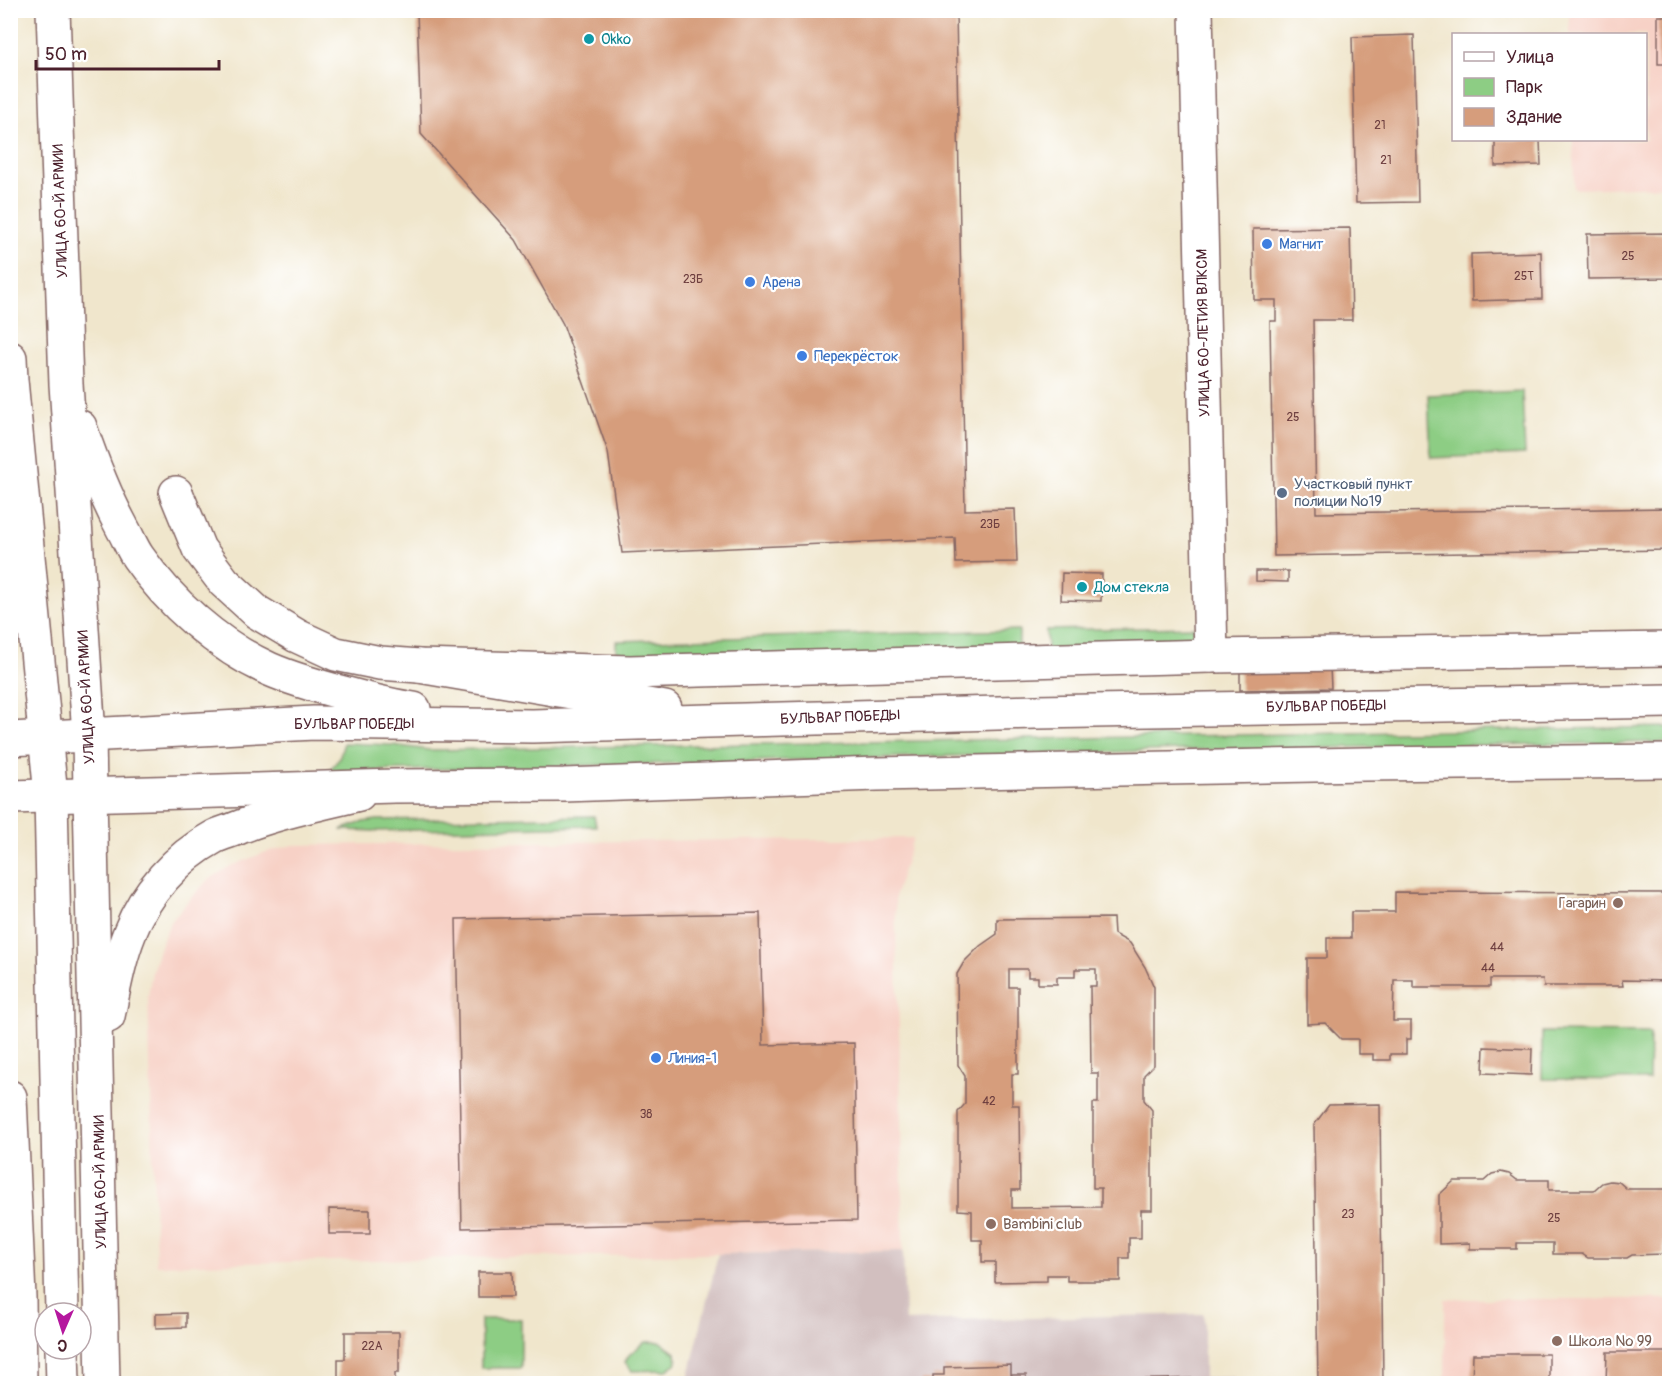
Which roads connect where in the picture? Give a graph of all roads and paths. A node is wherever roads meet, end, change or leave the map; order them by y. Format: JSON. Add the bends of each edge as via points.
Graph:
{"nodes":[{"id":1,"x":53,"y":10,"type":"edge"},
{"id":2,"x":1196,"y":10,"type":"edge"},
{"id":3,"x":10,"y":358,"type":"edge"},
{"id":4,"x":11,"y":380,"type":"edge"},
{"id":5,"x":66,"y":384,"type":"junction"},
{"id":6,"x":10,"y":390,"type":"edge"},
{"id":7,"x":176,"y":493,"type":"dead end"},
{"id":8,"x":1670,"y":650,"type":"edge"},
{"id":9,"x":1211,"y":656,"type":"junction"},
{"id":10,"x":419,"y":666,"type":"junction"},
{"id":11,"x":1670,"y":701,"type":"edge"},
{"id":12,"x":738,"y":720,"type":"junction"},
{"id":13,"x":532,"y":726,"type":"junction"},
{"id":14,"x":89,"y":736,"type":"junction"},
{"id":15,"x":44,"y":738,"type":"junction"},
{"id":16,"x":10,"y":739,"type":"edge"},
{"id":17,"x":1670,"y":761,"type":"edge"},
{"id":18,"x":395,"y":786,"type":"junction"},
{"id":19,"x":90,"y":794,"type":"junction"},
{"id":20,"x":51,"y":796,"type":"junction"},
{"id":21,"x":10,"y":797,"type":"edge"},
{"id":22,"x":97,"y":1068,"type":"junction"},
{"id":23,"x":10,"y":1097,"type":"edge"},
{"id":24,"x":62,"y":1301,"type":"edge"},
{"id":25,"x":62,"y":1361,"type":"edge"},
{"id":26,"x":20,"y":1383,"type":"edge"},
{"id":27,"x":63,"y":1383,"type":"edge"},
{"id":28,"x":103,"y":1383,"type":"edge"}],
"edges":[{"from":1,"to":5,"type":"main road","name":"УЛИЦА 60-Й АРМИИ"},
{"from":2,"to":9,"type":"main road","name":"УЛИЦА 60-ЛЕТИЯ ВЛКСМ"},
{"from":3,"to":4,"type":"main road"},
{"from":4,"to":6,"type":"main road"},
{"from":4,"to":15,"type":"main road"},
{"from":5,"to":13,"type":"main road","via":[[94,470],[137,555],[188,614],[229,646],[267,668],[307,684],[394,707]]},
{"from":5,"to":14,"type":"main road","name":"УЛИЦА 60-Й АРМИИ"},
{"from":7,"to":10,"type":"main road","via":[[199,549],[224,582],[256,612],[336,654]]},
{"from":8,"to":9,"type":"main road"},
{"from":9,"to":10,"type":"main road","via":[[630,672]]},
{"from":10,"to":12,"type":"main road"},
{"from":11,"to":12,"type":"main road","name":"БУЛЬВАР ПОБЕДЫ"},
{"from":12,"to":13,"type":"main road","name":"БУЛЬВАР ПОБЕДЫ"},
{"from":13,"to":14,"type":"main road","name":"БУЛЬВАР ПОБЕДЫ","via":[[314,723]]},
{"from":14,"to":15,"type":"main road","name":"БУЛЬВАР ПОБЕДЫ"},
{"from":14,"to":19,"type":"main road","name":"УЛИЦА 60-Й АРМИИ"},
{"from":15,"to":16,"type":"main road","name":"БУЛЬВАР ПОБЕДЫ"},
{"from":15,"to":20,"type":"main road"},
{"from":17,"to":18,"type":"main road"},
{"from":18,"to":19,"type":"main road"},
{"from":18,"to":22,"type":"main road","via":[[266,817],[214,837],[172,869],[143,904],[130,931]]},
{"from":19,"to":20,"type":"main road"},
{"from":19,"to":22,"type":"main road","name":"УЛИЦА 60-Й АРМИИ"},
{"from":20,"to":21,"type":"main road"},
{"from":20,"to":24,"type":"main road"},
{"from":22,"to":28,"type":"main road","name":"УЛИЦА 60-Й АРМИИ"},
{"from":23,"to":26,"type":"main road"},
{"from":25,"to":27,"type":"main road"}]}
